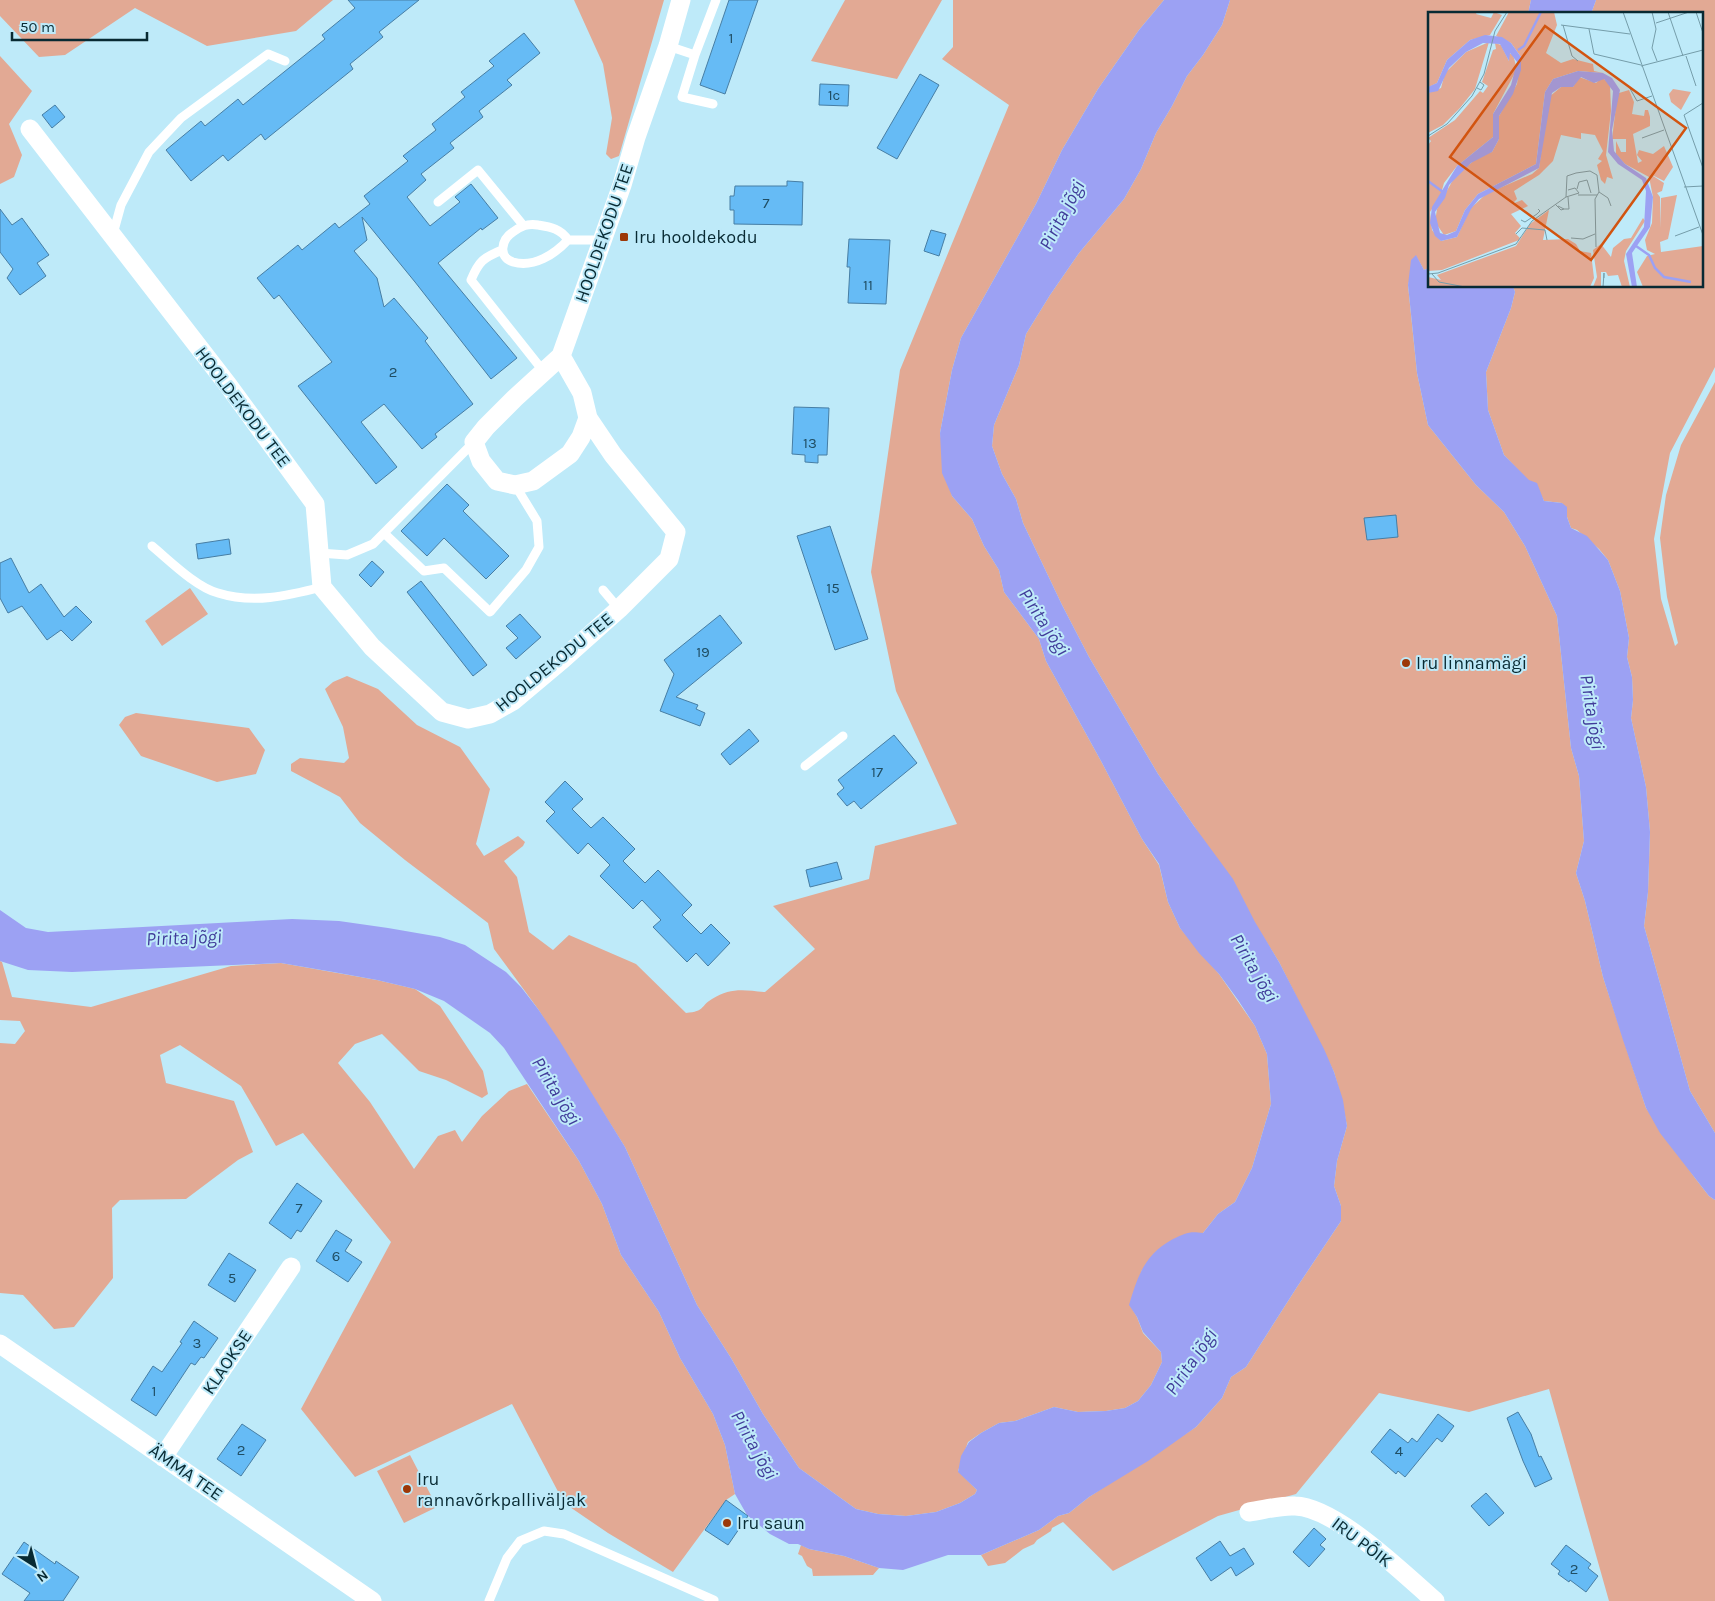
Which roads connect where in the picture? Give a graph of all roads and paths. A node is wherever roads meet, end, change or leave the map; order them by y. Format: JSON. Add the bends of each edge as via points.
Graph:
{"nodes":[{"id":1,"x":681,"y":0,"type":"edge"},
{"id":2,"x":716,"y":0,"type":"edge"},
{"id":3,"x":668,"y":46,"type":"junction"},
{"id":4,"x":695,"y":55,"type":"junction"},
{"id":5,"x":285,"y":62,"type":"dead end"},
{"id":6,"x":713,"y":104,"type":"dead end"},
{"id":7,"x":30,"y":129,"type":"dead end"},
{"id":8,"x":438,"y":202,"type":"dead end"},
{"id":9,"x":523,"y":225,"type":"junction"},
{"id":10,"x":112,"y":237,"type":"junction"},
{"id":11,"x":568,"y":240,"type":"junction"},
{"id":12,"x":602,"y":240,"type":"junction"},
{"id":13,"x":502,"y":250,"type":"junction"},
{"id":14,"x":561,"y":356,"type":"junction"},
{"id":15,"x":544,"y":372,"type":"junction"},
{"id":16,"x":588,"y":418,"type":"junction"},
{"id":17,"x":474,"y":442,"type":"junction"},
{"id":18,"x":516,"y":485,"type":"junction"},
{"id":19,"x":384,"y":533,"type":"junction"},
{"id":20,"x":152,"y":546,"type":"dead end"},
{"id":21,"x":319,"y":553,"type":"junction"},
{"id":22,"x":322,"y":587,"type":"junction"},
{"id":23,"x":603,"y":590,"type":"dead end"},
{"id":24,"x":619,"y":609,"type":"junction"},
{"id":25,"x":843,"y":736,"type":"dead end"},
{"id":26,"x":805,"y":766,"type":"dead end"},
{"id":27,"x":290,"y":1267,"type":"dead end"},
{"id":28,"x":0,"y":1344,"type":"edge"},
{"id":29,"x":163,"y":1457,"type":"junction"},
{"id":30,"x":1249,"y":1512,"type":"dead end"},
{"id":31,"x":714,"y":1600,"type":"edge"},
{"id":32,"x":372,"y":1601,"type":"edge"},
{"id":33,"x":489,"y":1601,"type":"edge"},
{"id":34,"x":1435,"y":1601,"type":"edge"}],
"edges":[{"from":1,"to":3,"type":"street","name":"HOOLDEKODU TEE"},
{"from":2,"to":4,"type":"lane"},
{"from":3,"to":4,"type":"lane"},
{"from":3,"to":12,"type":"street","name":"HOOLDEKODU TEE"},
{"from":4,"to":6,"type":"lane","via":[[682,96]]},
{"from":5,"to":10,"type":"lane","via":[[268,54],[181,118],[149,152],[120,205]]},
{"from":7,"to":10,"type":"street","name":"HOOLDEKODU TEE"},
{"from":8,"to":9,"type":"lane","via":[[478,170]]},
{"from":9,"to":11,"type":"lane","via":[[553,228]]},
{"from":9,"to":13,"type":"lane","via":[[508,235]]},
{"from":10,"to":21,"type":"street","name":"HOOLDEKODU TEE","via":[[228,385],[315,504]]},
{"from":11,"to":12,"type":"lane"},
{"from":11,"to":13,"type":"lane","via":[[559,250],[525,263],[512,262]]},
{"from":12,"to":14,"type":"street","name":"HOOLDEKODU TEE"},
{"from":13,"to":15,"type":"lane","via":[[478,264],[470,280]]},
{"from":14,"to":15,"type":"street"},
{"from":14,"to":16,"type":"street","name":"HOOLDEKODU TEE","via":[[582,392]]},
{"from":15,"to":17,"type":"street","via":[[509,403]]},
{"from":16,"to":18,"type":"street","via":[[570,454],[534,481]]},
{"from":16,"to":24,"type":"street","name":"HOOLDEKODU TEE","via":[[613,455],[676,532],[669,559]]},
{"from":17,"to":18,"type":"street","via":[[481,461],[497,481]]},
{"from":17,"to":19,"type":"lane"},
{"from":18,"to":19,"type":"lane","via":[[537,521],[539,547],[526,570],[490,612],[444,568],[424,571]]},
{"from":19,"to":21,"type":"lane","via":[[373,544],[347,556]]},
{"from":20,"to":22,"type":"lane","via":[[192,579],[217,593],[252,599],[282,597]]},
{"from":21,"to":22,"type":"street","name":"HOOLDEKODU TEE"},
{"from":22,"to":24,"type":"street","name":"HOOLDEKODU TEE","via":[[372,648],[442,712],[468,719],[490,714],[512,701]]},
{"from":23,"to":24,"type":"lane"},
{"from":25,"to":26,"type":"lane"},
{"from":27,"to":29,"type":"street","name":"KLAOKSE"},
{"from":28,"to":29,"type":"street","name":"ÄMMA TEE"},
{"from":29,"to":32,"type":"street","name":"ÄMMA TEE"},
{"from":30,"to":34,"type":"street","name":"IRU PÕIK","via":[[1295,1505],[1324,1513],[1358,1535]]},
{"from":31,"to":33,"type":"lane","via":[[564,1534],[544,1532],[520,1541],[507,1558]]}]}
